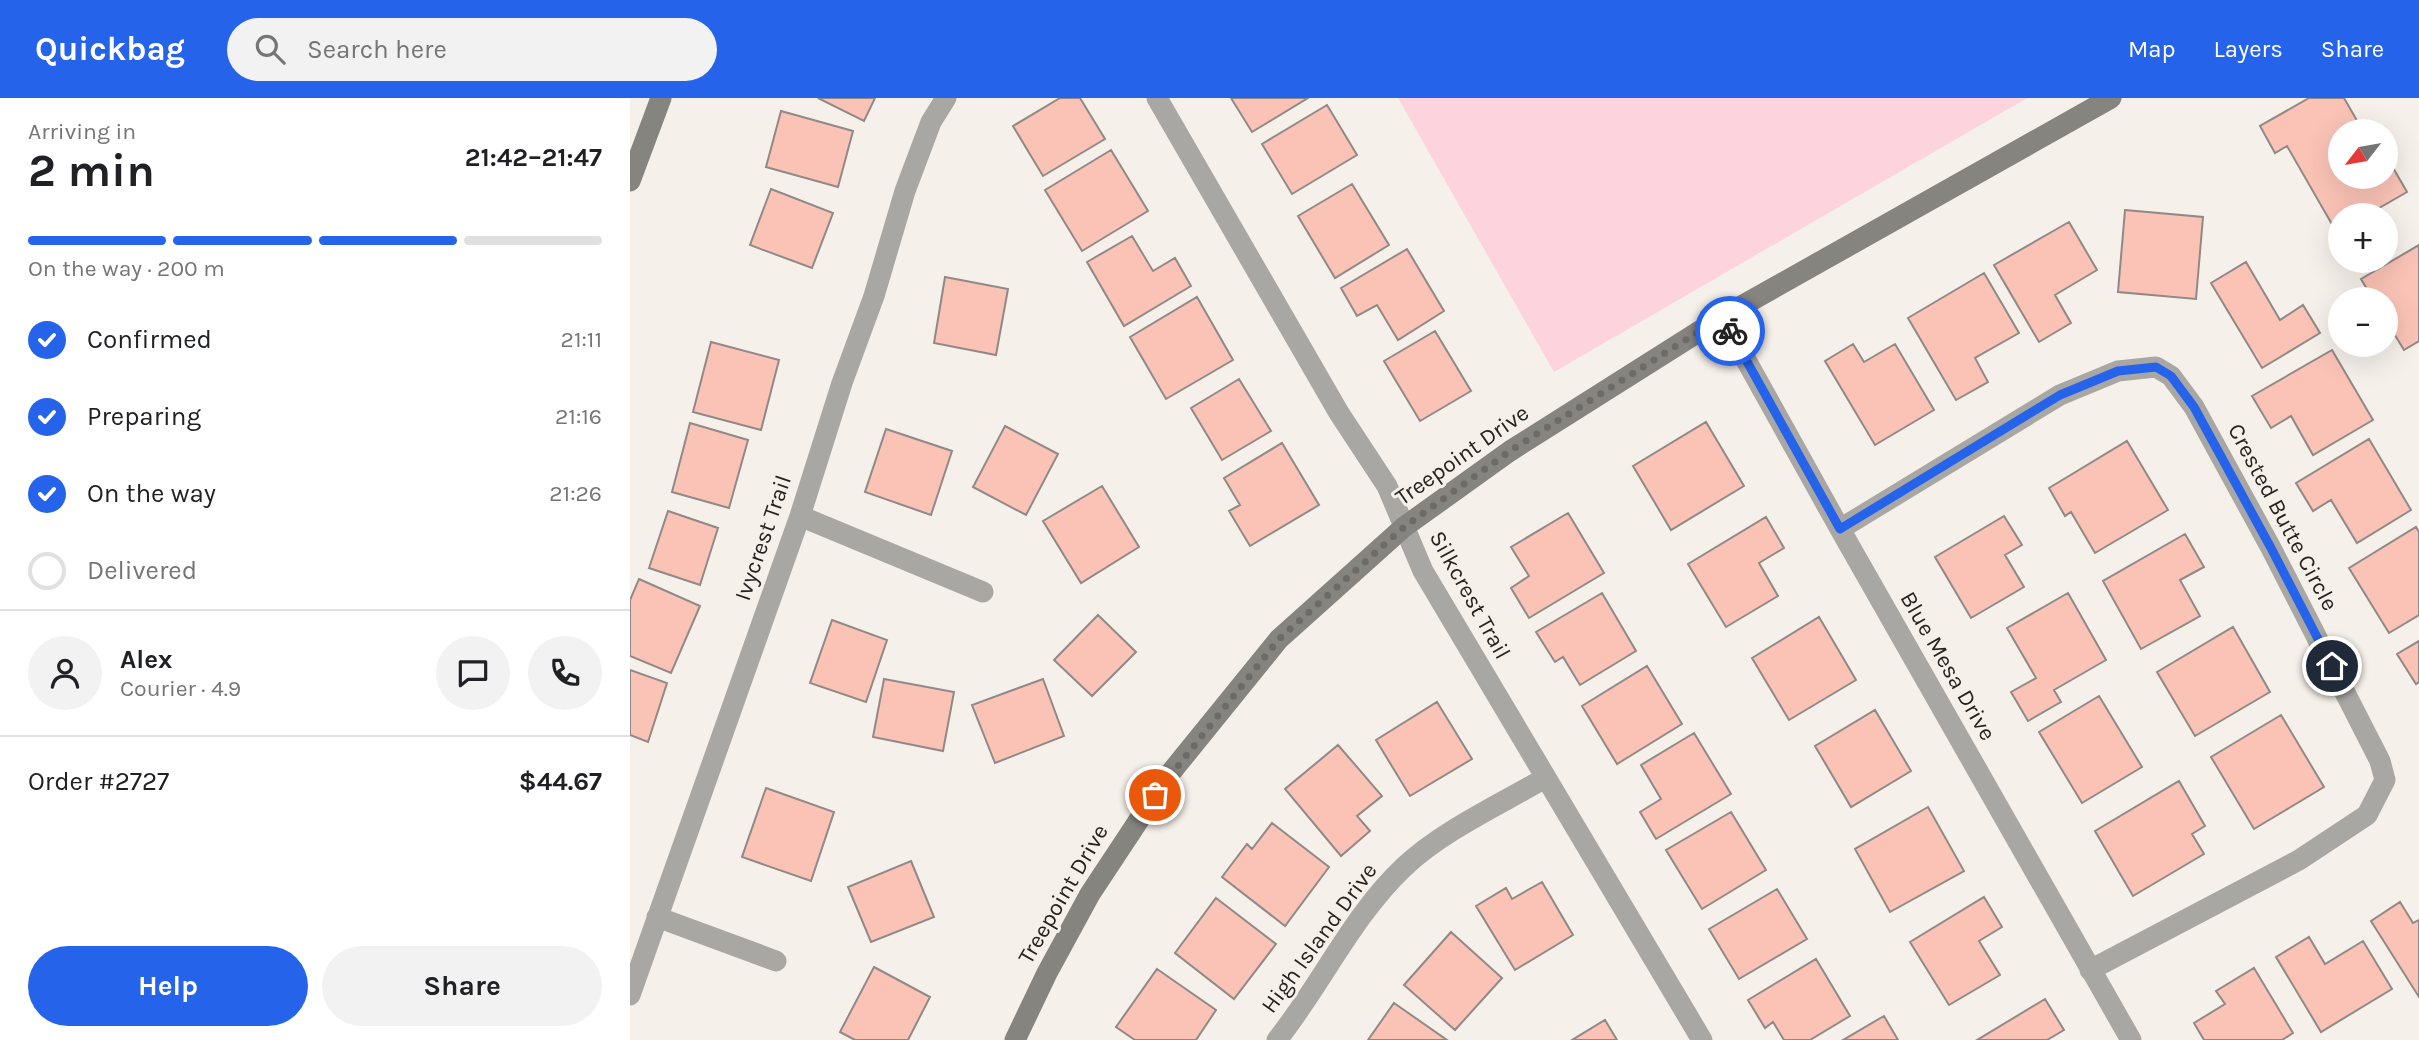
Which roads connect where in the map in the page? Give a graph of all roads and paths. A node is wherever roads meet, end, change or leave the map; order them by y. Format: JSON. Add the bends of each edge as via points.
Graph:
{"nodes":[{"id":1,"x":660,"y":98,"type":"edge"},
{"id":2,"x":946,"y":98,"type":"edge"},
{"id":3,"x":1157,"y":98,"type":"edge"},
{"id":4,"x":2111,"y":98,"type":"edge"},
{"id":5,"x":630,"y":181,"type":"edge"},
{"id":6,"x":1722,"y":317,"type":"junction"},
{"id":7,"x":800,"y":516,"type":"junction"},
{"id":8,"x":1404,"y":527,"type":"junction"},
{"id":9,"x":1840,"y":529,"type":"junction"},
{"id":10,"x":983,"y":592,"type":"dead end"},
{"id":11,"x":1545,"y":778,"type":"junction"},
{"id":12,"x":657,"y":917,"type":"junction"},
{"id":13,"x":776,"y":961,"type":"dead end"},
{"id":14,"x":2090,"y":970,"type":"junction"},
{"id":15,"x":630,"y":995,"type":"edge"},
{"id":16,"x":1015,"y":1040,"type":"edge"},
{"id":17,"x":1277,"y":1040,"type":"edge"},
{"id":18,"x":1702,"y":1040,"type":"edge"},
{"id":19,"x":2132,"y":1040,"type":"edge"}],
"edges":[{"from":1,"to":5,"type":"street"},
{"from":2,"to":7,"type":"street","name":"Ivycrest Trail","via":[[931,122],[905,191]]},
{"from":3,"to":8,"type":"street","name":"Silkcrest Trail","via":[[1339,413],[1387,486]]},
{"from":4,"to":6,"type":"street","name":"Treepoint Drive"},
{"from":6,"to":8,"type":"street","name":"Treepoint Drive","via":[[1510,451]]},
{"from":6,"to":9,"type":"street","name":"Blue Mesa Drive"},
{"from":7,"to":10,"type":"street"},
{"from":7,"to":12,"type":"street","name":"Ivycrest Trail"},
{"from":8,"to":11,"type":"street","name":"Silkcrest Trail","via":[[1423,571]]},
{"from":8,"to":16,"type":"street","name":"Treepoint Drive","via":[[1279,639],[1168,776],[1090,894]]},
{"from":9,"to":14,"type":"street","name":"Blue Mesa Drive"},
{"from":9,"to":14,"type":"street","name":"Crested Butte Circle","via":[[2060,395],[2118,371],[2156,367],[2171,376],[2194,407],[2368,737],[2385,780],[2367,815],[2299,860]]},
{"from":11,"to":17,"type":"street","name":"High Island Drive","via":[[1441,839],[1405,866],[1382,890]]},
{"from":11,"to":18,"type":"street","name":"Silkcrest Trail"},
{"from":12,"to":13,"type":"street"},
{"from":12,"to":15,"type":"street","name":"Ivycrest Trail"},
{"from":14,"to":19,"type":"street","name":"Blue Mesa Drive"}]}
